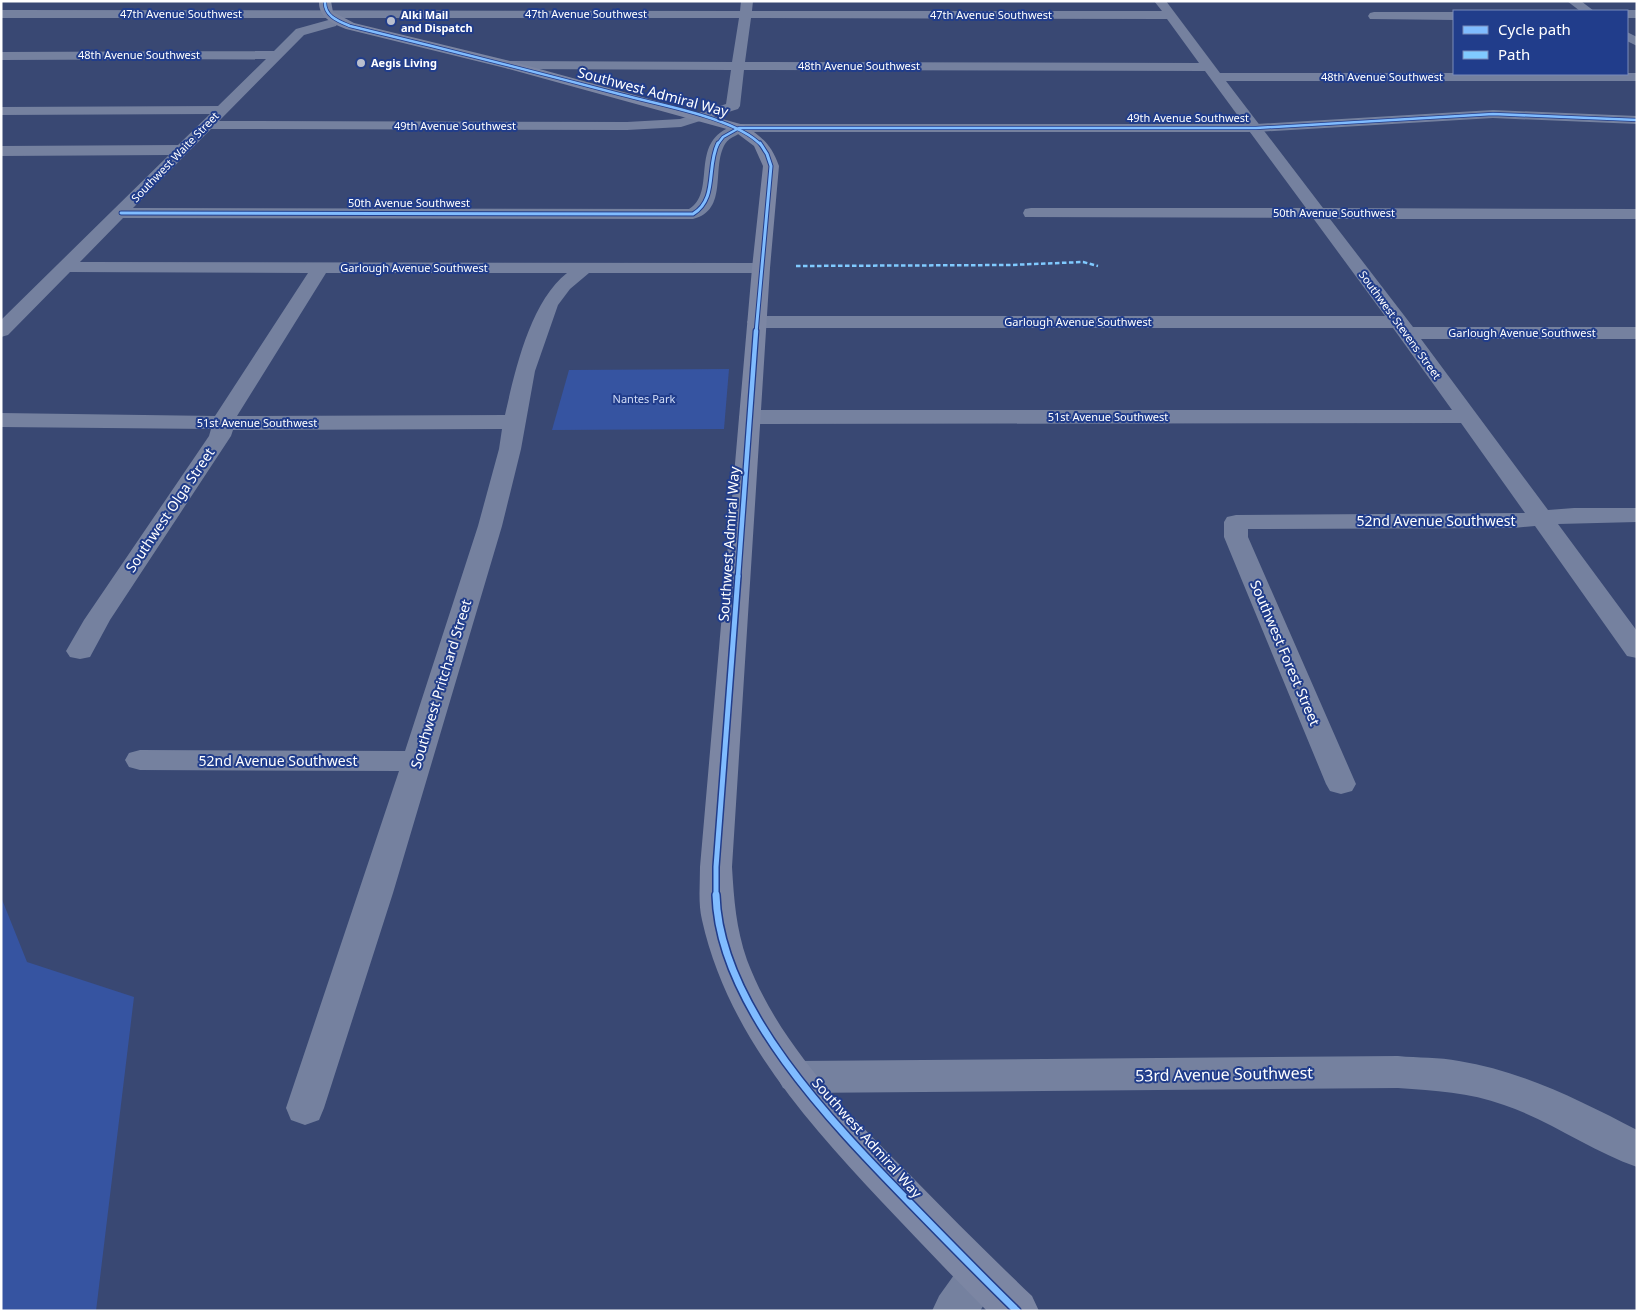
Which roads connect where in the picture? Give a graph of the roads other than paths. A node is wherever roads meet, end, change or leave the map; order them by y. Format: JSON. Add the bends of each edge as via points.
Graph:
{"nodes":[{"id":1,"x":325,"y":1,"type":"edge"},
{"id":2,"x":747,"y":1,"type":"edge"},
{"id":3,"x":1573,"y":1,"type":"edge"},
{"id":4,"x":1165,"y":8,"type":"edge"},
{"id":5,"x":1586,"y":10,"type":"edge"},
{"id":6,"x":1,"y":14,"type":"edge"},
{"id":7,"x":746,"y":14,"type":"junction"},
{"id":8,"x":1374,"y":16,"type":"dead end"},
{"id":9,"x":1453,"y":16,"type":"edge"},
{"id":10,"x":333,"y":18,"type":"junction"},
{"id":11,"x":276,"y":54,"type":"junction"},
{"id":12,"x":1,"y":56,"type":"edge"},
{"id":13,"x":509,"y":65,"type":"junction"},
{"id":14,"x":739,"y":66,"type":"junction"},
{"id":15,"x":1213,"y":72,"type":"junction"},
{"id":16,"x":1453,"y":75,"type":"edge"},
{"id":17,"x":1467,"y":75,"type":"edge"},
{"id":18,"x":1637,"y":77,"type":"edge"},
{"id":19,"x":221,"y":110,"type":"junction"},
{"id":20,"x":1,"y":111,"type":"edge"},
{"id":21,"x":704,"y":117,"type":"junction"},
{"id":22,"x":1637,"y":120,"type":"edge"},
{"id":23,"x":206,"y":125,"type":"junction"},
{"id":24,"x":739,"y":128,"type":"junction"},
{"id":25,"x":1256,"y":128,"type":"junction"},
{"id":26,"x":181,"y":150,"type":"junction"},
{"id":27,"x":1,"y":151,"type":"edge"},
{"id":28,"x":121,"y":213,"type":"junction"},
{"id":29,"x":1031,"y":213,"type":"dead end"},
{"id":30,"x":1319,"y":214,"type":"junction"},
{"id":31,"x":1637,"y":214,"type":"edge"},
{"id":32,"x":68,"y":266,"type":"junction"},
{"id":33,"x":321,"y":267,"type":"junction"},
{"id":34,"x":761,"y":268,"type":"junction"},
{"id":35,"x":583,"y":269,"type":"junction"},
{"id":36,"x":757,"y":322,"type":"junction"},
{"id":37,"x":1403,"y":327,"type":"junction"},
{"id":38,"x":1,"y":331,"type":"edge"},
{"id":39,"x":1637,"y":333,"type":"edge"},
{"id":40,"x":1466,"y":416,"type":"junction"},
{"id":41,"x":750,"y":417,"type":"junction"},
{"id":42,"x":1,"y":420,"type":"edge"},
{"id":43,"x":514,"y":422,"type":"junction"},
{"id":44,"x":224,"y":423,"type":"junction"},
{"id":45,"x":1637,"y":515,"type":"edge"},
{"id":46,"x":1543,"y":518,"type":"junction"},
{"id":47,"x":1236,"y":522,"type":"joint"},
{"id":48,"x":1637,"y":650,"type":"edge"},
{"id":49,"x":80,"y":651,"type":"dead end"},
{"id":50,"x":140,"y":760,"type":"dead end"},
{"id":51,"x":417,"y":761,"type":"junction"},
{"id":52,"x":1340,"y":784,"type":"dead end"},
{"id":53,"x":796,"y":1077,"type":"junction"},
{"id":54,"x":304,"y":1108,"type":"dead end"},
{"id":55,"x":1637,"y":1150,"type":"edge"},
{"id":56,"x":979,"y":1275,"type":"junction"},
{"id":57,"x":954,"y":1311,"type":"edge"},
{"id":58,"x":1017,"y":1311,"type":"edge"}],
"edges":[{"from":1,"to":10,"type":"main road","via":[[325,9]]},
{"from":2,"to":7,"type":"street"},
{"from":3,"to":5,"type":"street"},
{"from":4,"to":7,"type":"street","name":"47th Avenue Southwest"},
{"from":4,"to":15,"type":"street","name":"Southwest Stevens Street"},
{"from":6,"to":10,"type":"street","name":"47th Avenue Southwest"},
{"from":7,"to":10,"type":"street","name":"47th Avenue Southwest"},
{"from":7,"to":14,"type":"street"},
{"from":8,"to":9,"type":"street"},
{"from":10,"to":11,"type":"street","name":"Southwest Waite Street","via":[[300,32]]},
{"from":10,"to":13,"type":"main road","name":"Southwest Admiral Way","via":[[369,32]]},
{"from":11,"to":12,"type":"street","name":"48th Avenue Southwest"},
{"from":11,"to":19,"type":"street","name":"Southwest Waite Street"},
{"from":13,"to":14,"type":"street","name":"48th Avenue Southwest"},
{"from":13,"to":21,"type":"main road","name":"Southwest Admiral Way"},
{"from":14,"to":15,"type":"street","name":"48th Avenue Southwest"},
{"from":14,"to":21,"type":"street","name":"49th Avenue Southwest","via":[[733,106]]},
{"from":15,"to":16,"type":"street","name":"48th Avenue Southwest"},
{"from":15,"to":25,"type":"street","name":"Southwest Stevens Street"},
{"from":17,"to":18,"type":"street","name":"48th Avenue Southwest"},
{"from":19,"to":20,"type":"street"},
{"from":19,"to":23,"type":"street","name":"Southwest Waite Street"},
{"from":21,"to":23,"type":"street","name":"49th Avenue Southwest","via":[[653,126]]},
{"from":21,"to":24,"type":"main road","name":"Southwest Admiral Way"},
{"from":22,"to":25,"type":"street","name":"49th Avenue Southwest","via":[[1493,114]]},
{"from":23,"to":26,"type":"street","name":"Southwest Waite Street"},
{"from":24,"to":25,"type":"street","name":"49th Avenue Southwest"},
{"from":24,"to":28,"type":"street","name":"50th Avenue Southwest","via":[[719,141],[707,200],[696,213]]},
{"from":24,"to":34,"type":"main road","name":"Southwest Admiral Way","via":[[760,143],[771,166]]},
{"from":25,"to":30,"type":"street","name":"Southwest Stevens Street"},
{"from":26,"to":27,"type":"street"},
{"from":26,"to":28,"type":"street","name":"Southwest Waite Street"},
{"from":28,"to":32,"type":"street","name":"Southwest Waite Street"},
{"from":29,"to":30,"type":"street","name":"50th Avenue Southwest"},
{"from":30,"to":31,"type":"street","name":"50th Avenue Southwest"},
{"from":30,"to":37,"type":"street","name":"Southwest Stevens Street"},
{"from":32,"to":33,"type":"street","name":"Garlough Avenue Southwest"},
{"from":32,"to":38,"type":"street","name":"Southwest Waite Street"},
{"from":33,"to":35,"type":"street","name":"Garlough Avenue Southwest"},
{"from":33,"to":44,"type":"street","name":"Southwest Olga Street","via":[[229,410]]},
{"from":34,"to":35,"type":"street","name":"Garlough Avenue Southwest"},
{"from":34,"to":36,"type":"main road","name":"Southwest Admiral Way"},
{"from":35,"to":43,"type":"street","name":"Southwest Pritchard Street","via":[[563,285],[549,305],[525,371]]},
{"from":36,"to":37,"type":"street","name":"Garlough Avenue Southwest"},
{"from":36,"to":41,"type":"main road","name":"Southwest Admiral Way"},
{"from":37,"to":39,"type":"street","name":"Garlough Avenue Southwest"},
{"from":37,"to":40,"type":"street","name":"Southwest Stevens Street"},
{"from":40,"to":41,"type":"street","name":"51st Avenue Southwest"},
{"from":40,"to":46,"type":"street","name":"Southwest Stevens Street"},
{"from":41,"to":53,"type":"main road","name":"Southwest Admiral Way","via":[[716,867],[718,919],[743,992]]},
{"from":42,"to":44,"type":"street","name":"51st Avenue Southwest"},
{"from":43,"to":44,"type":"street","name":"51st Avenue Southwest"},
{"from":43,"to":51,"type":"street","name":"Southwest Pritchard Street","via":[[490,526]]},
{"from":44,"to":49,"type":"street","name":"Southwest Olga Street","via":[[220,436],[97,620]]},
{"from":45,"to":46,"type":"street","name":"52nd Avenue Southwest"},
{"from":46,"to":47,"type":"street","name":"52nd Avenue Southwest"},
{"from":46,"to":48,"type":"street","name":"Southwest Stevens Street"},
{"from":47,"to":52,"type":"street","name":"Southwest Forest Street","via":[[1236,537]]},
{"from":50,"to":51,"type":"street","name":"52nd Avenue Southwest"},
{"from":51,"to":54,"type":"street","name":"Southwest Pritchard Street"},
{"from":53,"to":55,"type":"street","name":"53rd Avenue Southwest","via":[[1398,1072],[1466,1078],[1523,1093]]},
{"from":53,"to":56,"type":"main road","name":"Southwest Admiral Way","via":[[859,1151]]},
{"from":56,"to":57,"type":"street"},
{"from":56,"to":58,"type":"main road","name":"Southwest Admiral Way"}]}
